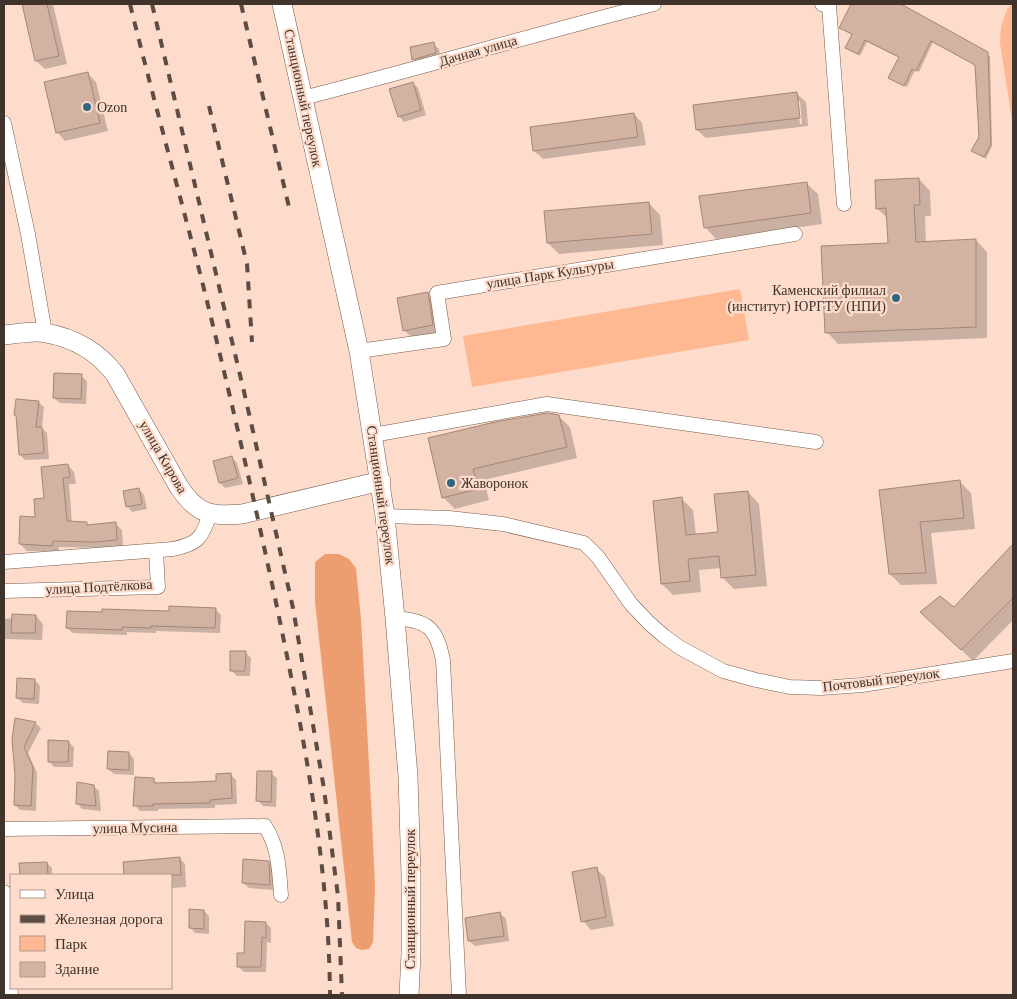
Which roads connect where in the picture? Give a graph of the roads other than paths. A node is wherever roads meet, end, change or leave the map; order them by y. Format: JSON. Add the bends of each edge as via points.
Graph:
{"nodes":[{"id":1,"x":282,"y":4,"type":"edge"},
{"id":2,"x":654,"y":4,"type":"edge"},
{"id":3,"x":822,"y":4,"type":"edge"},
{"id":4,"x":303,"y":98,"type":"junction"},
{"id":5,"x":4,"y":123,"type":"edge"},
{"id":6,"x":844,"y":204,"type":"dead end"},
{"id":7,"x":795,"y":234,"type":"dead end"},
{"id":8,"x":45,"y":332,"type":"junction"},
{"id":9,"x":4,"y":335,"type":"edge"},
{"id":10,"x":359,"y":352,"type":"junction"},
{"id":11,"x":373,"y":435,"type":"junction"},
{"id":12,"x":816,"y":442,"type":"dead end"},
{"id":13,"x":380,"y":481,"type":"junction"},
{"id":14,"x":210,"y":514,"type":"junction"},
{"id":15,"x":385,"y":516,"type":"junction"},
{"id":16,"x":156,"y":552,"type":"junction"},
{"id":17,"x":4,"y":562,"type":"edge"},
{"id":18,"x":4,"y":591,"type":"edge"},
{"id":19,"x":396,"y":618,"type":"junction"},
{"id":20,"x":1013,"y":661,"type":"edge"},
{"id":21,"x":4,"y":830,"type":"edge"},
{"id":22,"x":4,"y":892,"type":"edge"},
{"id":23,"x":281,"y":895,"type":"dead end"},
{"id":24,"x":10,"y":980,"type":"edge"},
{"id":25,"x":409,"y":995,"type":"edge"},
{"id":26,"x":458,"y":995,"type":"edge"}],
"edges":[{"from":1,"to":4,"type":"main road","name":"Станционный переулок"},
{"from":2,"to":4,"type":"street","name":"Дачная улица"},
{"from":3,"to":6,"type":"street","via":[[830,6]]},
{"from":4,"to":10,"type":"main road","name":"Станционный переулок"},
{"from":5,"to":8,"type":"street"},
{"from":7,"to":10,"type":"street","name":"улица Парк Культуры","via":[[437,293],[444,339]]},
{"from":8,"to":9,"type":"main road","name":"улица Кирова"},
{"from":8,"to":14,"type":"main road","name":"улица Кирова","via":[[80,344],[106,361],[178,487],[188,500]]},
{"from":10,"to":11,"type":"main road","name":"Станционный переулок"},
{"from":11,"to":12,"type":"street","via":[[547,404]]},
{"from":11,"to":13,"type":"main road","name":"Станционный переулок"},
{"from":13,"to":14,"type":"main road","via":[[242,514]]},
{"from":13,"to":15,"type":"main road","name":"Станционный переулок"},
{"from":14,"to":16,"type":"street","via":[[198,540],[188,546]]},
{"from":15,"to":19,"type":"main road","name":"Станционный переулок"},
{"from":15,"to":20,"type":"street","name":"Почтовый переулок","via":[[503,524],[584,543],[631,604],[664,636],[723,671],[756,680],[790,687],[822,688],[862,685]]},
{"from":16,"to":17,"type":"street"},
{"from":16,"to":18,"type":"street","name":"улица Подтёлкова","via":[[158,587]]},
{"from":19,"to":25,"type":"main road","name":"Станционный переулок","via":[[408,776],[411,876]]},
{"from":19,"to":26,"type":"street","via":[[416,620],[431,629],[437,637],[443,660]]},
{"from":21,"to":23,"type":"street","name":"улица Мусина","via":[[265,826],[278,857]]},
{"from":22,"to":24,"type":"street"}]}
